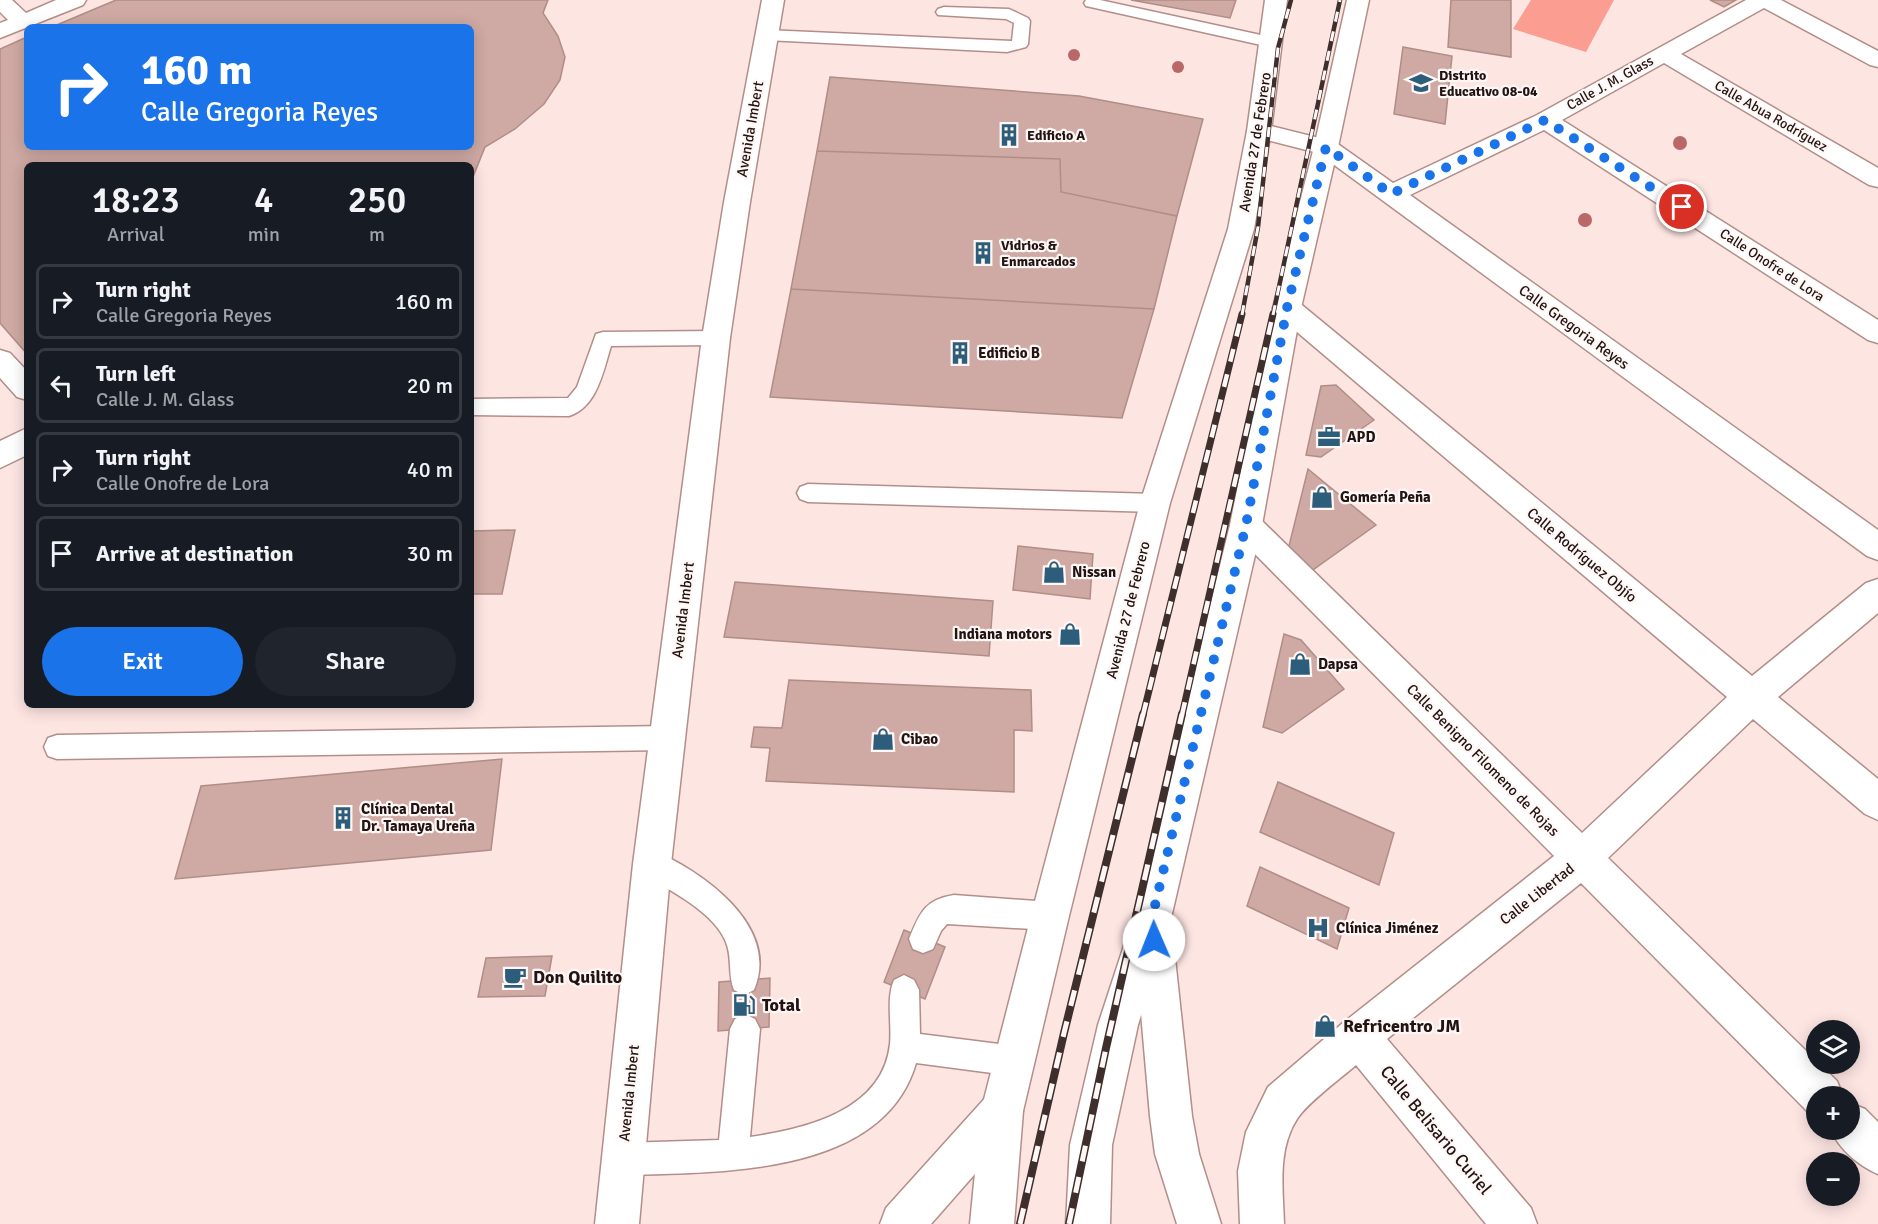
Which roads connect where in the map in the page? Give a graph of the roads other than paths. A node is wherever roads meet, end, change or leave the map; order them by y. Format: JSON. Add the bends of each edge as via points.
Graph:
{"nodes":[{"id":1,"x":0,"y":0,"type":"edge"},
{"id":2,"x":75,"y":0,"type":"edge"},
{"id":3,"x":773,"y":0,"type":"edge"},
{"id":4,"x":1276,"y":0,"type":"edge"},
{"id":5,"x":1358,"y":0,"type":"edge"},
{"id":6,"x":1763,"y":0,"type":"edge"},
{"id":7,"x":1090,"y":1,"type":"edge"},
{"id":8,"x":944,"y":12,"type":"dead end"},
{"id":9,"x":23,"y":22,"type":"junction"},
{"id":10,"x":0,"y":31,"type":"edge"},
{"id":11,"x":766,"y":34,"type":"junction"},
{"id":12,"x":1270,"y":42,"type":"junction"},
{"id":13,"x":1664,"y":54,"type":"junction"},
{"id":14,"x":1878,"y":60,"type":"edge"},
{"id":15,"x":1545,"y":120,"type":"junction"},
{"id":16,"x":1259,"y":132,"type":"junction"},
{"id":17,"x":1326,"y":147,"type":"junction"},
{"id":18,"x":1878,"y":179,"type":"edge"},
{"id":19,"x":1391,"y":194,"type":"junction"},
{"id":20,"x":1287,"y":308,"type":"junction"},
{"id":21,"x":1878,"y":333,"type":"edge"},
{"id":22,"x":716,"y":338,"type":"junction"},
{"id":23,"x":0,"y":360,"type":"edge"},
{"id":24,"x":24,"y":386,"type":"edge"},
{"id":25,"x":474,"y":407,"type":"edge"},
{"id":26,"x":24,"y":442,"type":"edge"},
{"id":27,"x":0,"y":456,"type":"edge"},
{"id":28,"x":808,"y":493,"type":"dead end"},
{"id":29,"x":1155,"y":503,"type":"junction"},
{"id":30,"x":1246,"y":525,"type":"junction"},
{"id":31,"x":1878,"y":547,"type":"edge"},
{"id":32,"x":1878,"y":593,"type":"edge"},
{"id":33,"x":1752,"y":697,"type":"junction"},
{"id":34,"x":668,"y":738,"type":"junction"},
{"id":35,"x":57,"y":747,"type":"dead end"},
{"id":36,"x":1878,"y":802,"type":"edge"},
{"id":37,"x":1581,"y":858,"type":"junction"},
{"id":38,"x":652,"y":864,"type":"junction"},
{"id":39,"x":1050,"y":916,"type":"junction"},
{"id":40,"x":1152,"y":918,"type":"junction"},
{"id":41,"x":923,"y":939,"type":"dead end"},
{"id":42,"x":744,"y":980,"type":"dead end"},
{"id":43,"x":904,"y":990,"type":"dead end"},
{"id":44,"x":745,"y":1029,"type":"dead end"},
{"id":45,"x":1358,"y":1036,"type":"junction"},
{"id":46,"x":905,"y":1047,"type":"junction"},
{"id":47,"x":1015,"y":1061,"type":"junction"},
{"id":48,"x":1812,"y":1086,"type":"edge"},
{"id":49,"x":1002,"y":1111,"type":"junction"},
{"id":50,"x":1860,"y":1134,"type":"edge"},
{"id":51,"x":1878,"y":1152,"type":"edge"},
{"id":52,"x":733,"y":1155,"type":"junction"},
{"id":53,"x":623,"y":1159,"type":"junction"},
{"id":54,"x":617,"y":1224,"type":"edge"},
{"id":55,"x":902,"y":1224,"type":"edge"},
{"id":56,"x":992,"y":1224,"type":"edge"},
{"id":57,"x":1088,"y":1224,"type":"edge"},
{"id":58,"x":1199,"y":1224,"type":"edge"},
{"id":59,"x":1262,"y":1224,"type":"edge"},
{"id":60,"x":1515,"y":1224,"type":"edge"}],
"edges":[{"from":1,"to":9,"type":"street"},
{"from":2,"to":9,"type":"street"},
{"from":3,"to":11,"type":"street","name":"Avenida Imbert"},
{"from":4,"to":12,"type":"street","name":"Avenida 27 de Febrero"},
{"from":5,"to":17,"type":"street"},
{"from":6,"to":13,"type":"street","name":"Calle J. M. Glass"},
{"from":6,"to":14,"type":"street"},
{"from":7,"to":12,"type":"lane"},
{"from":8,"to":11,"type":"lane","via":[[1009,14],[1022,21],[1020,44],[1007,47]]},
{"from":9,"to":10,"type":"street"},
{"from":11,"to":22,"type":"street","name":"Avenida Imbert"},
{"from":12,"to":16,"type":"street","name":"Avenida 27 de Febrero"},
{"from":13,"to":15,"type":"street","name":"Calle J. M. Glass"},
{"from":13,"to":18,"type":"street","name":"Calle Abua Rodríguez"},
{"from":15,"to":19,"type":"street","name":"Calle J. M. Glass"},
{"from":15,"to":21,"type":"street","name":"Calle Onofre de Lora"},
{"from":16,"to":17,"type":"street","name":"Calle Gregoria Reyes"},
{"from":16,"to":29,"type":"street","name":"Avenida 27 de Febrero","via":[[1241,229]]},
{"from":17,"to":19,"type":"street","name":"Calle Gregoria Reyes"},
{"from":17,"to":20,"type":"street"},
{"from":19,"to":31,"type":"street","name":"Calle Gregoria Reyes"},
{"from":20,"to":30,"type":"street"},
{"from":20,"to":33,"type":"street","name":"Calle Rodríguez Objío"},
{"from":22,"to":25,"type":"lane","via":[[603,339],[576,406]]},
{"from":22,"to":34,"type":"street","name":"Avenida Imbert"},
{"from":23,"to":24,"type":"street"},
{"from":26,"to":27,"type":"street"},
{"from":28,"to":29,"type":"lane"},
{"from":29,"to":39,"type":"street","name":"Avenida 27 de Febrero"},
{"from":30,"to":37,"type":"street","name":"Calle Benigno Filomeno de Rojas"},
{"from":30,"to":40,"type":"street"},
{"from":32,"to":33,"type":"street","name":"Calle Libertad"},
{"from":33,"to":36,"type":"street","name":"Calle Rodríguez Objío"},
{"from":33,"to":37,"type":"street","name":"Calle Libertad"},
{"from":34,"to":35,"type":"lane"},
{"from":34,"to":38,"type":"street","name":"Avenida Imbert"},
{"from":37,"to":45,"type":"street","name":"Calle Libertad"},
{"from":37,"to":48,"type":"street","name":"Calle Benigno Filomeno de Rojas"},
{"from":38,"to":42,"type":"lane","via":[[717,906],[733,924],[742,947]]},
{"from":38,"to":53,"type":"street","name":"Avenida Imbert"},
{"from":39,"to":41,"type":"lane","via":[[941,911],[933,916]]},
{"from":39,"to":47,"type":"street","name":"Avenida 27 de Febrero"},
{"from":40,"to":57,"type":"street","via":[[1118,1024],[1091,1145]]},
{"from":40,"to":58,"type":"street","via":[[1171,1116],[1177,1154]]},
{"from":43,"to":46,"type":"lane"},
{"from":44,"to":52,"type":"lane"},
{"from":45,"to":59,"type":"street","name":"Calle Libertad","via":[[1283,1102],[1267,1132],[1260,1172]]},
{"from":45,"to":60,"type":"street","name":"Calle Belisario Curiel"},
{"from":46,"to":47,"type":"lane"},
{"from":46,"to":52,"type":"lane","via":[[897,1075],[879,1105],[850,1124],[812,1142]]},
{"from":47,"to":49,"type":"street","name":"Avenida 27 de Febrero"},
{"from":49,"to":55,"type":"street"},
{"from":49,"to":56,"type":"street","name":"Avenida 27 de Febrero"},
{"from":50,"to":51,"type":"street"},
{"from":52,"to":53,"type":"lane"},
{"from":53,"to":54,"type":"street","name":"Avenida Imbert"}]}
